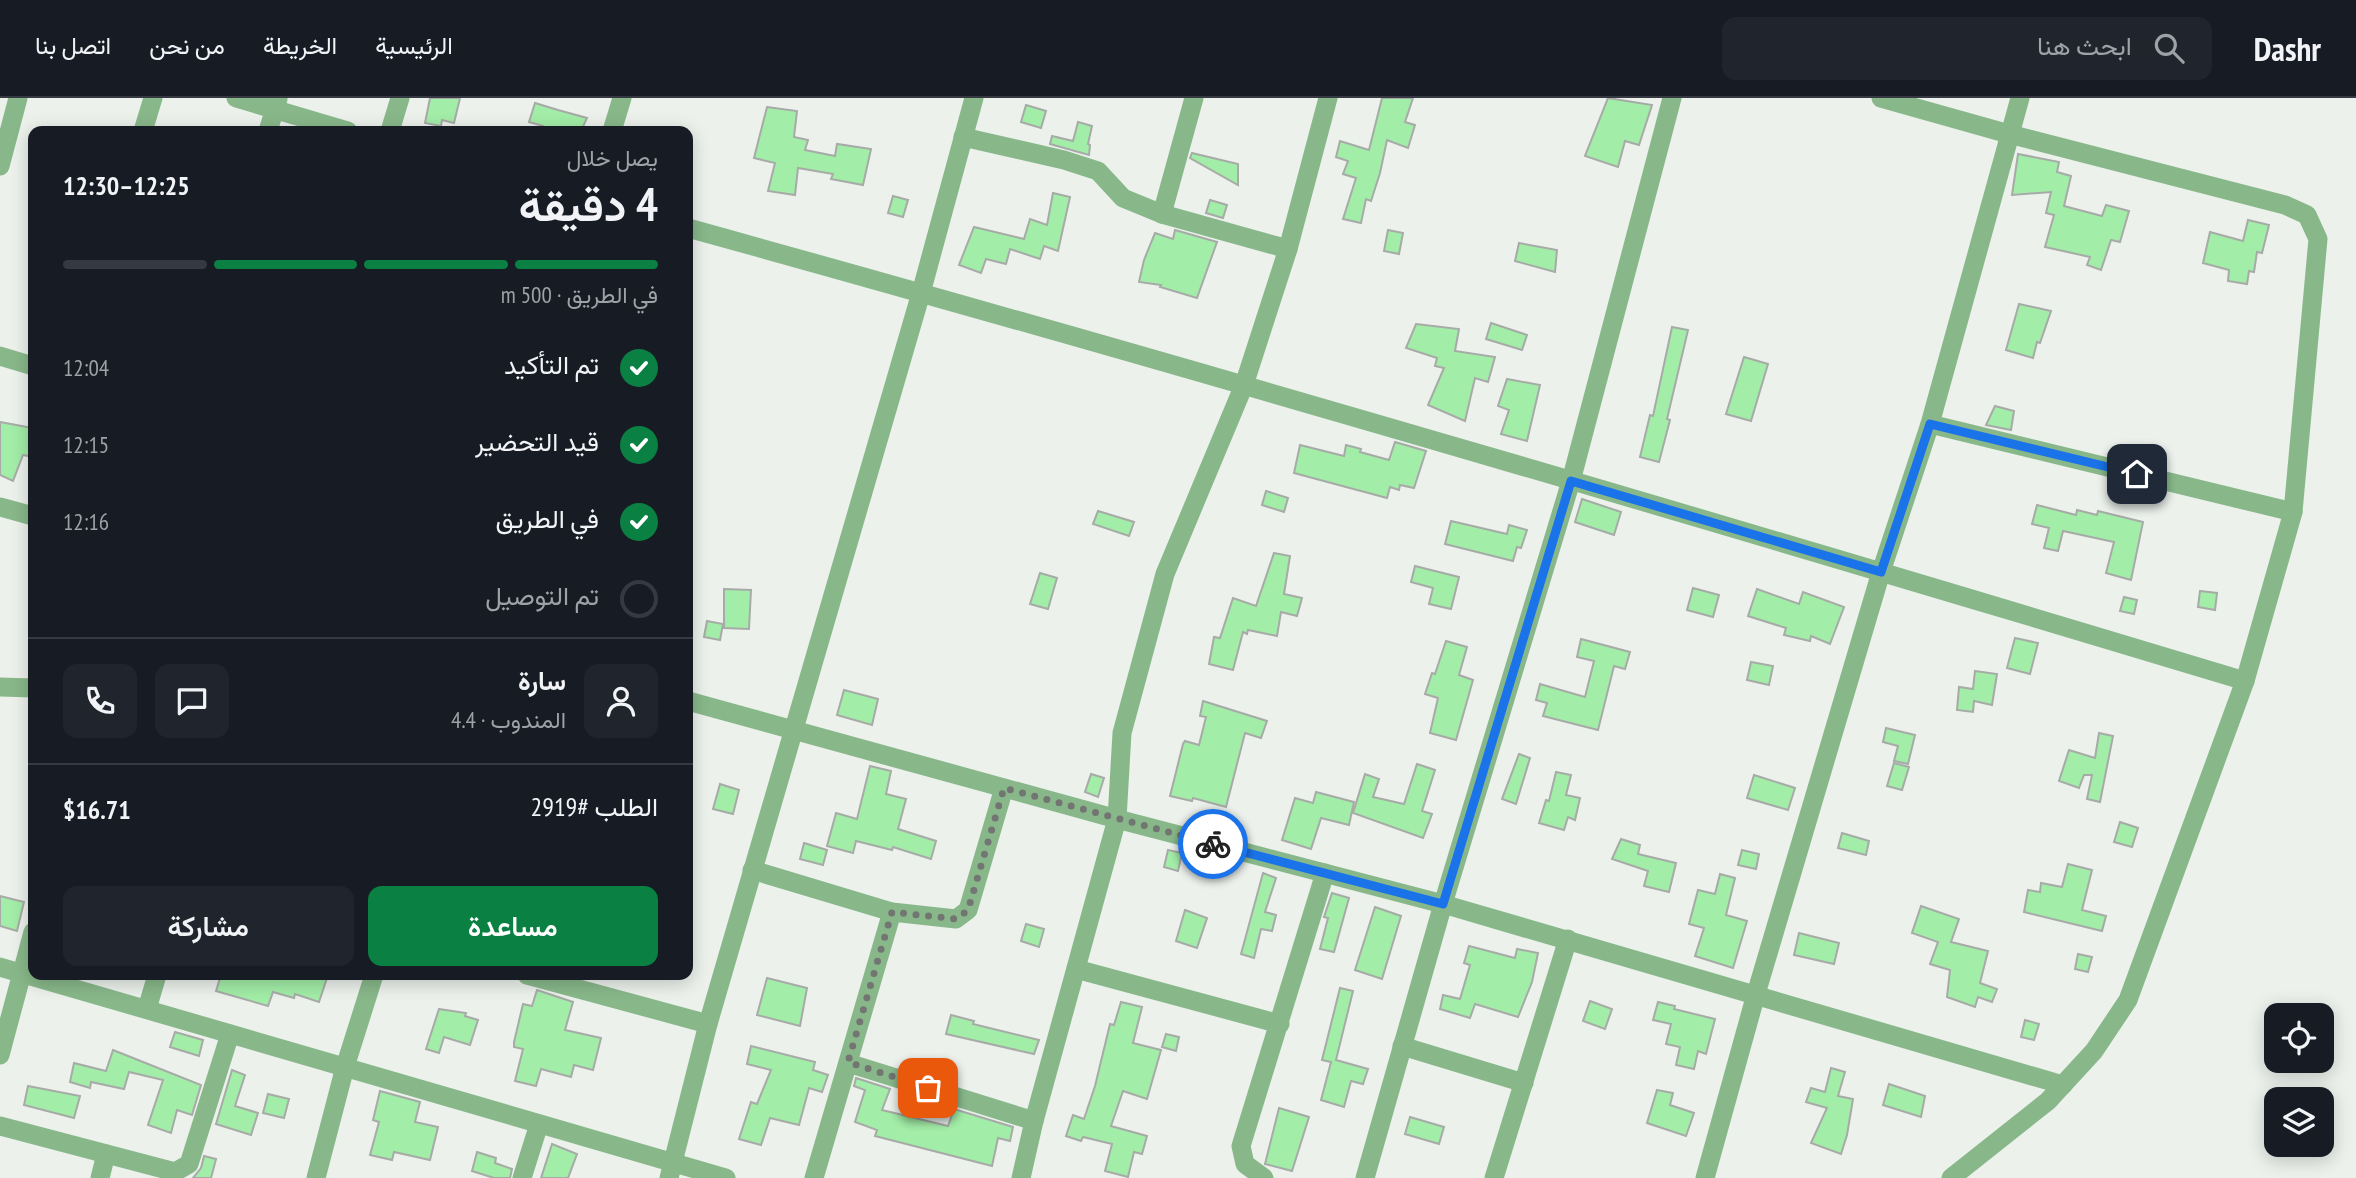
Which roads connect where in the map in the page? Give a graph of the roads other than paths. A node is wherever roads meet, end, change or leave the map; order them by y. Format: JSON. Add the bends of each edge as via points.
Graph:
{"nodes":[{"id":1,"x":18,"y":98,"type":"edge"},
{"id":2,"x":153,"y":98,"type":"edge"},
{"id":3,"x":236,"y":98,"type":"edge"},
{"id":4,"x":400,"y":98,"type":"edge"},
{"id":5,"x":622,"y":98,"type":"edge"},
{"id":6,"x":974,"y":98,"type":"edge"},
{"id":7,"x":1194,"y":98,"type":"edge"},
{"id":8,"x":1328,"y":98,"type":"edge"},
{"id":9,"x":1672,"y":98,"type":"edge"},
{"id":10,"x":1881,"y":98,"type":"edge"},
{"id":11,"x":2020,"y":98,"type":"edge"},
{"id":12,"x":276,"y":104,"type":"edge"},
{"id":13,"x":144,"y":126,"type":"edge"},
{"id":14,"x":269,"y":126,"type":"edge"},
{"id":15,"x":335,"y":126,"type":"edge"},
{"id":16,"x":392,"y":126,"type":"edge"},
{"id":17,"x":614,"y":126,"type":"edge"},
{"id":18,"x":2010,"y":134,"type":"junction"},
{"id":19,"x":963,"y":137,"type":"junction"},
{"id":20,"x":0,"y":166,"type":"edge"},
{"id":21,"x":1162,"y":214,"type":"junction"},
{"id":22,"x":693,"y":229,"type":"edge"},
{"id":23,"x":1288,"y":249,"type":"junction"},
{"id":24,"x":921,"y":293,"type":"junction"},
{"id":25,"x":0,"y":356,"type":"edge"},
{"id":26,"x":28,"y":364,"type":"edge"},
{"id":27,"x":1244,"y":385,"type":"junction"},
{"id":28,"x":1930,"y":424,"type":"junction"},
{"id":29,"x":1571,"y":481,"type":"junction"},
{"id":30,"x":0,"y":507,"type":"edge"},
{"id":31,"x":2293,"y":512,"type":"junction"},
{"id":32,"x":28,"y":515,"type":"edge"},
{"id":33,"x":1881,"y":572,"type":"junction"},
{"id":34,"x":2245,"y":681,"type":"junction"},
{"id":35,"x":0,"y":687,"type":"edge"},
{"id":36,"x":28,"y":688,"type":"edge"},
{"id":37,"x":693,"y":702,"type":"edge"},
{"id":38,"x":795,"y":731,"type":"junction"},
{"id":39,"x":1004,"y":788,"type":"junction"},
{"id":40,"x":1117,"y":818,"type":"junction"},
{"id":41,"x":752,"y":870,"type":"junction"},
{"id":42,"x":1325,"y":873,"type":"junction"},
{"id":43,"x":1443,"y":904,"type":"junction"},
{"id":44,"x":892,"y":912,"type":"junction"},
{"id":45,"x":1568,"y":939,"type":"junction"},
{"id":46,"x":28,"y":950,"type":"edge"},
{"id":47,"x":0,"y":967,"type":"edge"},
{"id":48,"x":1076,"y":968,"type":"junction"},
{"id":49,"x":21,"y":975,"type":"junction"},
{"id":50,"x":28,"y":977,"type":"edge"},
{"id":51,"x":39,"y":980,"type":"edge"},
{"id":52,"x":156,"y":980,"type":"edge"},
{"id":53,"x":372,"y":980,"type":"edge"},
{"id":54,"x":579,"y":982,"type":"edge"},
{"id":55,"x":1756,"y":994,"type":"junction"},
{"id":56,"x":147,"y":1010,"type":"junction"},
{"id":57,"x":708,"y":1024,"type":"junction"},
{"id":58,"x":1280,"y":1024,"type":"junction"},
{"id":59,"x":230,"y":1034,"type":"junction"},
{"id":60,"x":1402,"y":1046,"type":"junction"},
{"id":61,"x":0,"y":1055,"type":"edge"},
{"id":62,"x":848,"y":1062,"type":"junction"},
{"id":63,"x":345,"y":1067,"type":"junction"},
{"id":64,"x":1524,"y":1083,"type":"junction"},
{"id":65,"x":2063,"y":1085,"type":"junction"},
{"id":66,"x":1034,"y":1121,"type":"junction"},
{"id":67,"x":539,"y":1124,"type":"junction"},
{"id":68,"x":0,"y":1126,"type":"edge"},
{"id":69,"x":106,"y":1154,"type":"junction"},
{"id":70,"x":671,"y":1171,"type":"edge"},
{"id":71,"x":100,"y":1178,"type":"edge"},
{"id":72,"x":316,"y":1178,"type":"edge"},
{"id":73,"x":522,"y":1178,"type":"edge"},
{"id":74,"x":726,"y":1178,"type":"edge"},
{"id":75,"x":814,"y":1178,"type":"edge"},
{"id":76,"x":1021,"y":1178,"type":"edge"},
{"id":77,"x":1264,"y":1178,"type":"edge"},
{"id":78,"x":1364,"y":1178,"type":"edge"},
{"id":79,"x":1494,"y":1178,"type":"edge"},
{"id":80,"x":1705,"y":1178,"type":"edge"},
{"id":81,"x":1951,"y":1178,"type":"edge"}],
"edges":[{"from":1,"to":20,"type":"street"},
{"from":2,"to":13,"type":"street"},
{"from":3,"to":12,"type":"street"},
{"from":4,"to":16,"type":"street"},
{"from":5,"to":17,"type":"street"},
{"from":6,"to":19,"type":"street"},
{"from":7,"to":21,"type":"street"},
{"from":8,"to":23,"type":"street"},
{"from":9,"to":29,"type":"street"},
{"from":10,"to":18,"type":"street"},
{"from":11,"to":18,"type":"street"},
{"from":12,"to":14,"type":"street"},
{"from":12,"to":15,"type":"street"},
{"from":18,"to":28,"type":"street"},
{"from":18,"to":31,"type":"street","via":[[2285,205],[2307,215],[2318,239]]},
{"from":19,"to":21,"type":"street","via":[[1098,172],[1123,198]]},
{"from":19,"to":24,"type":"street"},
{"from":21,"to":23,"type":"street"},
{"from":22,"to":24,"type":"street"},
{"from":23,"to":27,"type":"street"},
{"from":24,"to":27,"type":"street"},
{"from":24,"to":38,"type":"street"},
{"from":25,"to":26,"type":"street"},
{"from":27,"to":29,"type":"street"},
{"from":27,"to":40,"type":"street","via":[[1165,574],[1122,733]]},
{"from":28,"to":31,"type":"street"},
{"from":28,"to":33,"type":"street"},
{"from":29,"to":33,"type":"street"},
{"from":29,"to":43,"type":"street"},
{"from":30,"to":32,"type":"street"},
{"from":31,"to":34,"type":"street"},
{"from":33,"to":34,"type":"street"},
{"from":33,"to":55,"type":"street"},
{"from":34,"to":65,"type":"street","via":[[2128,1000],[2094,1051]]},
{"from":35,"to":36,"type":"street"},
{"from":37,"to":38,"type":"street"},
{"from":38,"to":39,"type":"street"},
{"from":38,"to":41,"type":"street"},
{"from":39,"to":40,"type":"street"},
{"from":39,"to":44,"type":"street","via":[[968,910],[956,919]]},
{"from":40,"to":42,"type":"street"},
{"from":40,"to":48,"type":"street"},
{"from":41,"to":44,"type":"street"},
{"from":41,"to":57,"type":"street"},
{"from":42,"to":43,"type":"street"},
{"from":42,"to":58,"type":"street"},
{"from":43,"to":45,"type":"street"},
{"from":43,"to":60,"type":"street"},
{"from":44,"to":62,"type":"street"},
{"from":45,"to":55,"type":"street"},
{"from":45,"to":64,"type":"street"},
{"from":46,"to":49,"type":"street"},
{"from":47,"to":49,"type":"street"},
{"from":48,"to":58,"type":"street"},
{"from":48,"to":66,"type":"street"},
{"from":49,"to":50,"type":"street"},
{"from":49,"to":61,"type":"street"},
{"from":51,"to":56,"type":"street"},
{"from":52,"to":56,"type":"street"},
{"from":53,"to":63,"type":"street"},
{"from":54,"to":57,"type":"street"},
{"from":55,"to":65,"type":"street"},
{"from":55,"to":80,"type":"street"},
{"from":56,"to":59,"type":"street"},
{"from":57,"to":70,"type":"street"},
{"from":58,"to":77,"type":"street","via":[[1241,1146],[1245,1164]]},
{"from":59,"to":63,"type":"street"},
{"from":59,"to":69,"type":"street","via":[[189,1164],[175,1172]]},
{"from":60,"to":64,"type":"street"},
{"from":60,"to":78,"type":"street"},
{"from":62,"to":66,"type":"street"},
{"from":62,"to":75,"type":"street"},
{"from":63,"to":67,"type":"street"},
{"from":63,"to":72,"type":"street"},
{"from":64,"to":79,"type":"street"},
{"from":65,"to":81,"type":"street"},
{"from":66,"to":76,"type":"street"},
{"from":67,"to":70,"type":"street"},
{"from":67,"to":73,"type":"street"},
{"from":68,"to":69,"type":"street"},
{"from":69,"to":71,"type":"street"},
{"from":70,"to":74,"type":"street"}]}
